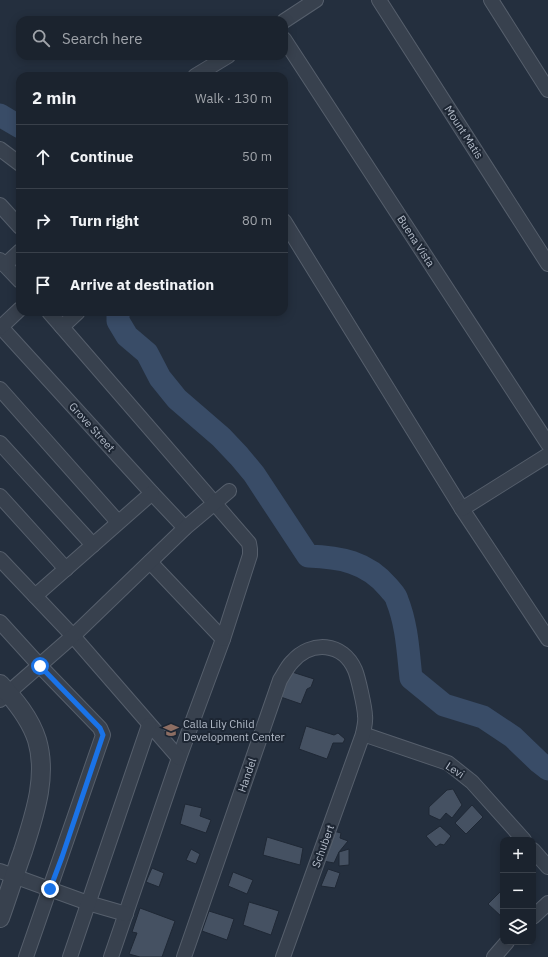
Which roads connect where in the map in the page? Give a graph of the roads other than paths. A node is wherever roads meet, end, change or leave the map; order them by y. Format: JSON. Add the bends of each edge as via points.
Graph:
{"nodes":[{"id":1,"x":316,"y":0,"type":"edge"},
{"id":2,"x":379,"y":0,"type":"edge"},
{"id":3,"x":491,"y":0,"type":"edge"},
{"id":4,"x":288,"y":18,"type":"edge"},
{"id":5,"x":288,"y":45,"type":"edge"},
{"id":6,"x":221,"y":60,"type":"edge"},
{"id":7,"x":202,"y":72,"type":"edge"},
{"id":8,"x":548,"y":90,"type":"edge"},
{"id":9,"x":0,"y":148,"type":"edge"},
{"id":10,"x":16,"y":161,"type":"edge"},
{"id":11,"x":0,"y":205,"type":"edge"},
{"id":12,"x":16,"y":223,"type":"edge"},
{"id":13,"x":288,"y":227,"type":"edge"},
{"id":14,"x":16,"y":254,"type":"edge"},
{"id":15,"x":3,"y":262,"type":"edge"},
{"id":16,"x":548,"y":264,"type":"edge"},
{"id":17,"x":16,"y":277,"type":"edge"},
{"id":18,"x":16,"y":313,"type":"edge"},
{"id":19,"x":52,"y":316,"type":"edge"},
{"id":20,"x":74,"y":316,"type":"edge"},
{"id":21,"x":0,"y":327,"type":"edge"},
{"id":22,"x":62,"y":327,"type":"junction"},
{"id":23,"x":0,"y":389,"type":"edge"},
{"id":24,"x":0,"y":444,"type":"edge"},
{"id":25,"x":548,"y":444,"type":"edge"},
{"id":26,"x":548,"y":455,"type":"edge"},
{"id":27,"x":229,"y":491,"type":"dead end"},
{"id":28,"x":152,"y":493,"type":"junction"},
{"id":29,"x":0,"y":496,"type":"edge"},
{"id":30,"x":215,"y":504,"type":"junction"},
{"id":31,"x":462,"y":509,"type":"junction"},
{"id":32,"x":118,"y":522,"type":"junction"},
{"id":33,"x":185,"y":528,"type":"junction"},
{"id":34,"x":93,"y":545,"type":"junction"},
{"id":35,"x":0,"y":559,"type":"edge"},
{"id":36,"x":150,"y":562,"type":"junction"},
{"id":37,"x":66,"y":569,"type":"junction"},
{"id":38,"x":35,"y":596,"type":"junction"},
{"id":39,"x":0,"y":622,"type":"edge"},
{"id":40,"x":73,"y":636,"type":"junction"},
{"id":41,"x":224,"y":639,"type":"junction"},
{"id":42,"x":548,"y":640,"type":"edge"},
{"id":43,"x":40,"y":666,"type":"junction"},
{"id":44,"x":3,"y":692,"type":"edge"},
{"id":45,"x":149,"y":725,"type":"junction"},
{"id":46,"x":363,"y":734,"type":"junction"},
{"id":47,"x":179,"y":758,"type":"junction"},
{"id":48,"x":521,"y":837,"type":"edge"},
{"id":49,"x":536,"y":853,"type":"edge"},
{"id":50,"x":548,"y":867,"type":"edge"},
{"id":51,"x":7,"y":873,"type":"edge"},
{"id":52,"x":50,"y":889,"type":"junction"},
{"id":53,"x":88,"y":903,"type":"junction"},
{"id":54,"x":548,"y":903,"type":"edge"},
{"id":55,"x":126,"y":914,"type":"junction"},
{"id":56,"x":536,"y":914,"type":"edge"},
{"id":57,"x":0,"y":918,"type":"edge"},
{"id":58,"x":504,"y":945,"type":"edge"},
{"id":59,"x":26,"y":957,"type":"edge"},
{"id":60,"x":70,"y":957,"type":"edge"},
{"id":61,"x":111,"y":957,"type":"edge"},
{"id":62,"x":184,"y":957,"type":"edge"},
{"id":63,"x":283,"y":957,"type":"edge"},
{"id":64,"x":494,"y":957,"type":"edge"}],
"edges":[{"from":1,"to":4,"type":"street"},
{"from":2,"to":16,"type":"street","name":"Mount Matis"},
{"from":3,"to":8,"type":"street"},
{"from":5,"to":25,"type":"street","name":"Buena Vista"},
{"from":6,"to":7,"type":"street"},
{"from":9,"to":10,"type":"street"},
{"from":11,"to":12,"type":"street"},
{"from":13,"to":31,"type":"street"},
{"from":14,"to":15,"type":"street"},
{"from":15,"to":17,"type":"street"},
{"from":18,"to":21,"type":"street"},
{"from":19,"to":22,"type":"street"},
{"from":20,"to":22,"type":"street"},
{"from":21,"to":28,"type":"street","name":"Grove Street"},
{"from":22,"to":30,"type":"street"},
{"from":23,"to":32,"type":"street"},
{"from":24,"to":34,"type":"street"},
{"from":26,"to":31,"type":"street"},
{"from":27,"to":30,"type":"street"},
{"from":28,"to":32,"type":"street"},
{"from":28,"to":33,"type":"street","name":"Grove Street"},
{"from":29,"to":37,"type":"street"},
{"from":30,"to":33,"type":"street"},
{"from":30,"to":41,"type":"street","via":[[249,543],[250,549]]},
{"from":31,"to":42,"type":"street"},
{"from":32,"to":34,"type":"street"},
{"from":33,"to":36,"type":"street"},
{"from":34,"to":37,"type":"street"},
{"from":35,"to":38,"type":"street"},
{"from":36,"to":40,"type":"street"},
{"from":36,"to":41,"type":"street"},
{"from":37,"to":38,"type":"street"},
{"from":38,"to":40,"type":"street"},
{"from":39,"to":43,"type":"street"},
{"from":40,"to":43,"type":"street"},
{"from":40,"to":45,"type":"street"},
{"from":41,"to":47,"type":"street"},
{"from":43,"to":44,"type":"street"},
{"from":43,"to":52,"type":"street","via":[[100,728],[103,735]]},
{"from":44,"to":51,"type":"street","via":[[23,711],[32,727],[37,740],[41,772],[36,806]]},
{"from":45,"to":47,"type":"street"},
{"from":45,"to":53,"type":"street"},
{"from":46,"to":48,"type":"street","name":"Levi","via":[[448,763],[472,782]]},
{"from":46,"to":62,"type":"street","name":"Handel","via":[[366,716],[355,670],[347,658],[336,649],[324,646],[313,648],[293,661],[279,684]]},
{"from":46,"to":63,"type":"street","name":"Schubert"},
{"from":47,"to":55,"type":"street"},
{"from":49,"to":50,"type":"street"},
{"from":51,"to":52,"type":"street"},
{"from":51,"to":57,"type":"street"},
{"from":52,"to":53,"type":"street"},
{"from":52,"to":59,"type":"street"},
{"from":53,"to":55,"type":"street"},
{"from":53,"to":60,"type":"street"},
{"from":54,"to":56,"type":"street"},
{"from":55,"to":61,"type":"street"},
{"from":58,"to":64,"type":"street"}]}
